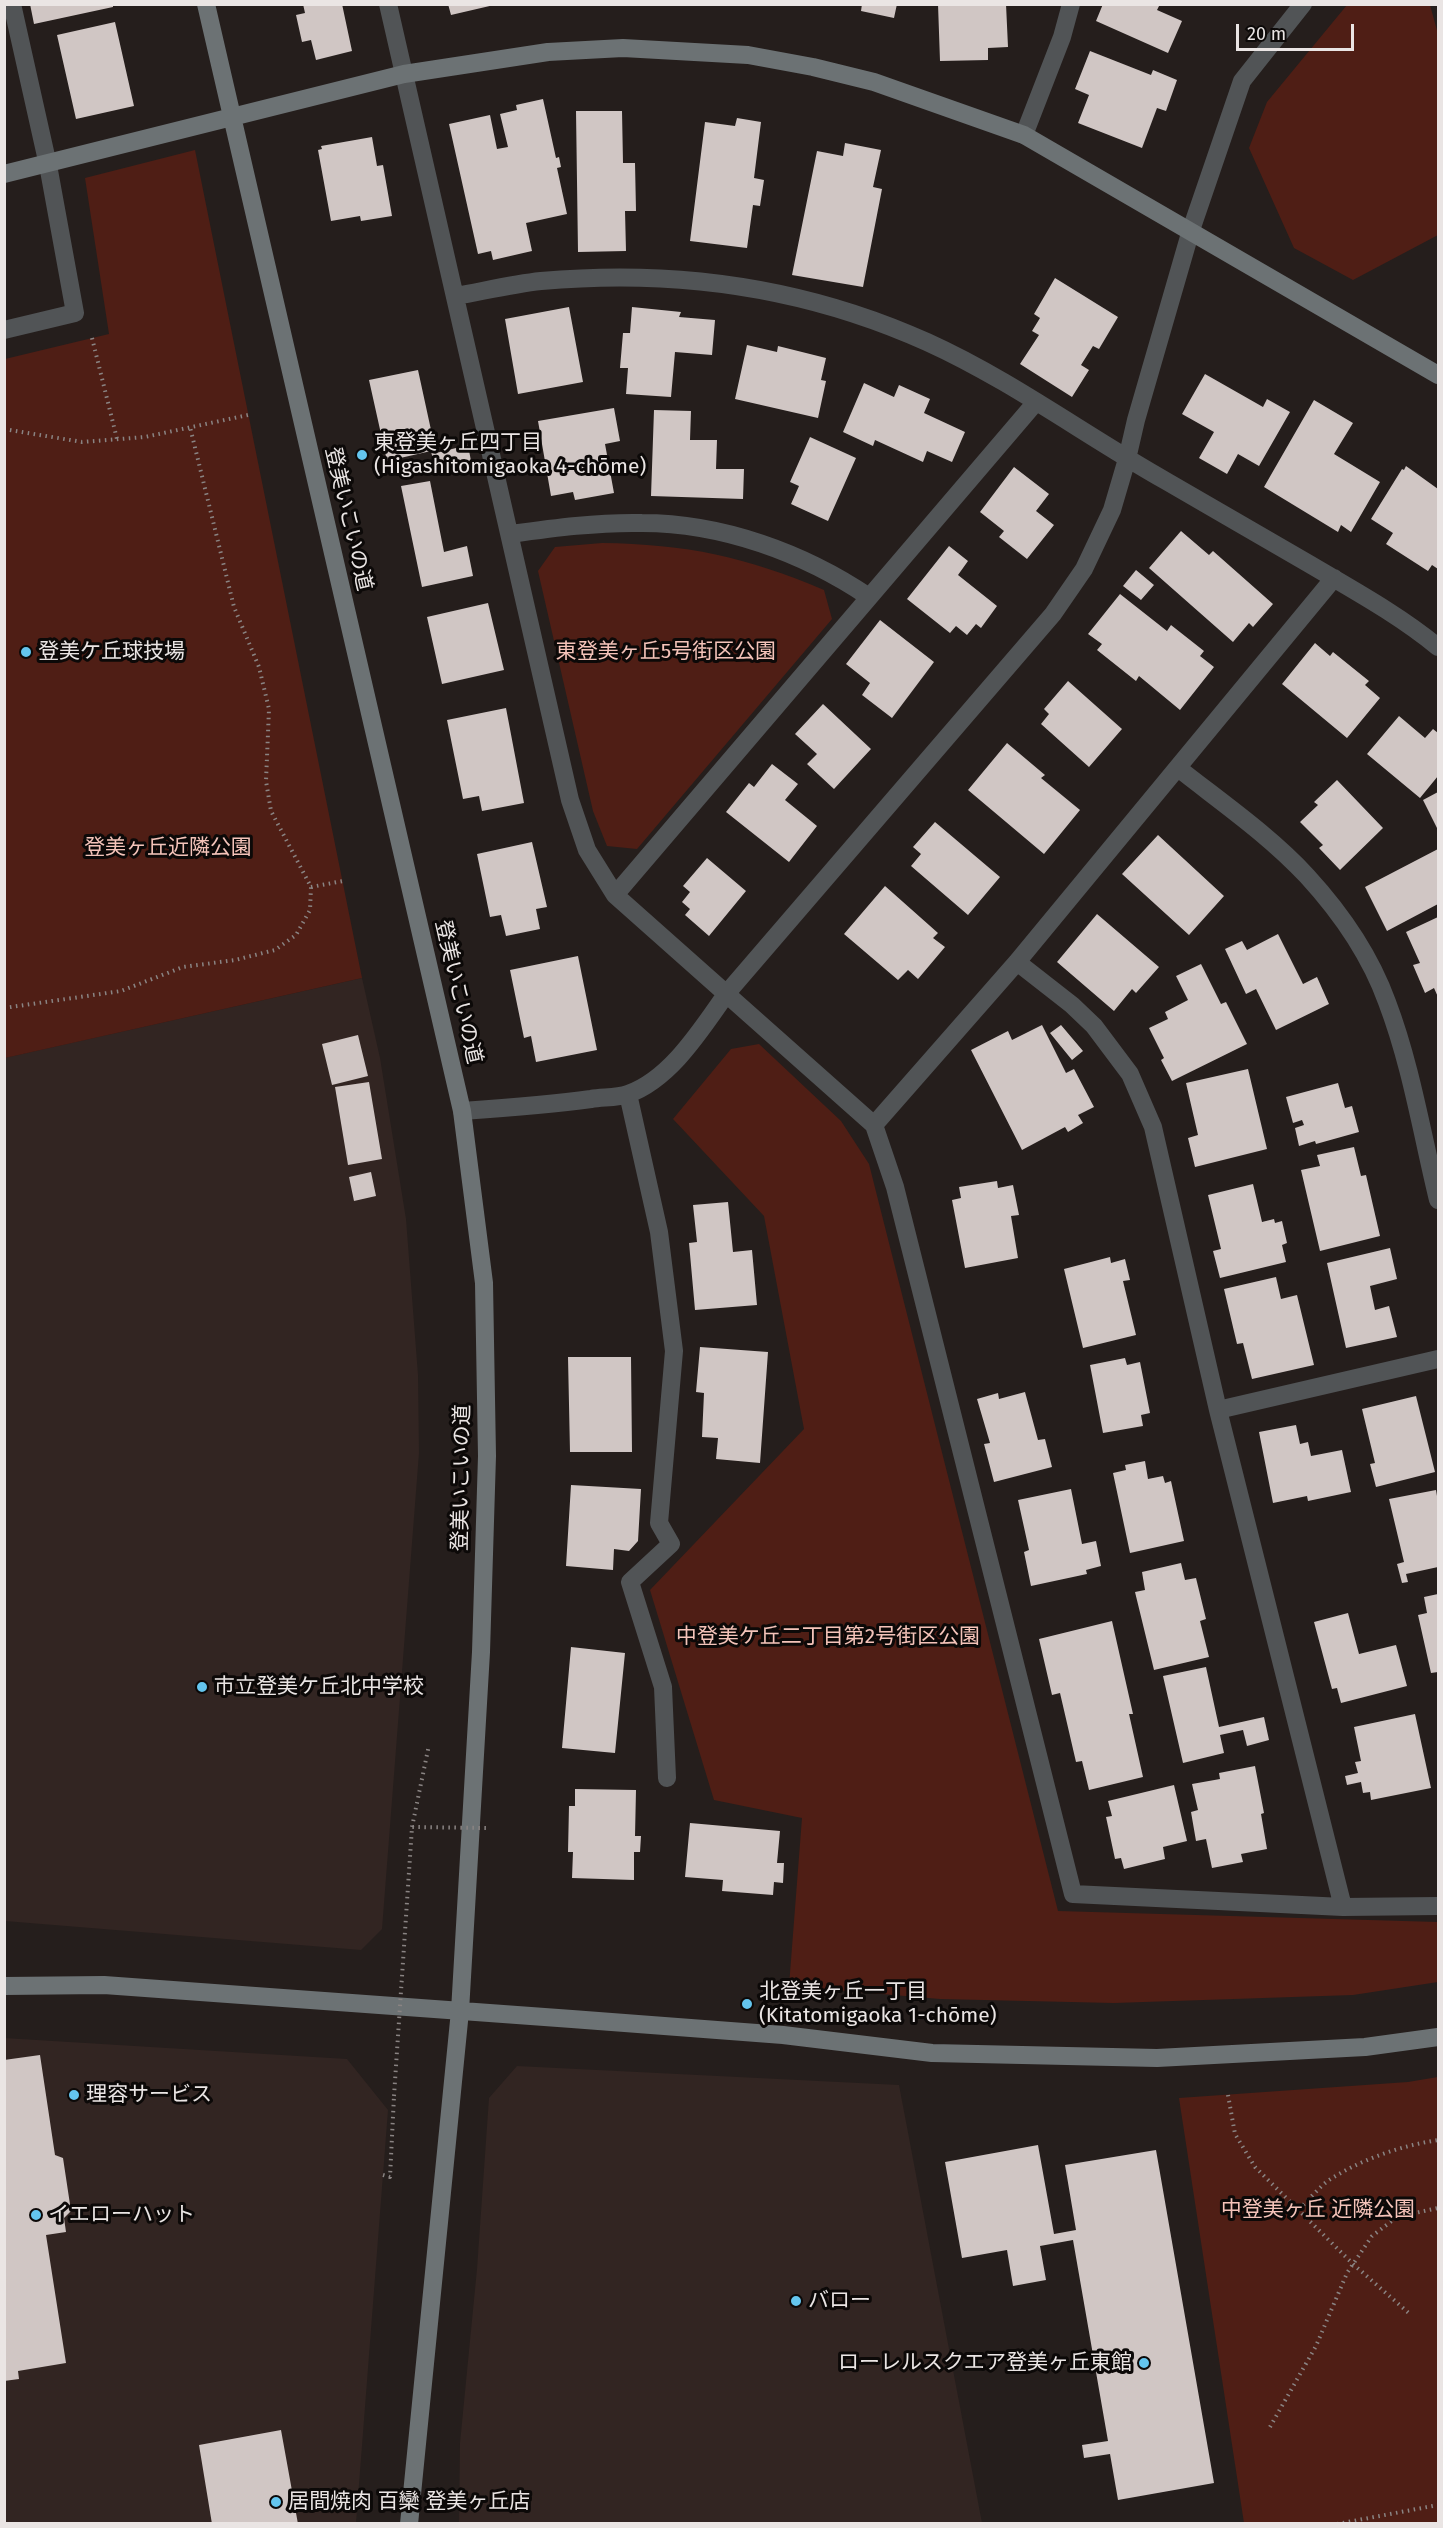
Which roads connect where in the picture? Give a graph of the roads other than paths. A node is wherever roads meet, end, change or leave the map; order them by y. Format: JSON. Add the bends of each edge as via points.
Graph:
{"nodes":[{"id":1,"x":12,"y":4,"type":"edge"},
{"id":2,"x":206,"y":4,"type":"edge"},
{"id":3,"x":388,"y":4,"type":"edge"},
{"id":4,"x":1071,"y":4,"type":"edge"},
{"id":5,"x":1303,"y":4,"type":"edge"},
{"id":6,"x":404,"y":74,"type":"junction"},
{"id":7,"x":232,"y":116,"type":"junction"},
{"id":8,"x":1024,"y":135,"type":"junction"},
{"id":9,"x":48,"y":165,"type":"junction"},
{"id":10,"x":4,"y":174,"type":"edge"},
{"id":11,"x":1191,"y":230,"type":"junction"},
{"id":12,"x":456,"y":296,"type":"junction"},
{"id":13,"x":4,"y":330,"type":"edge"},
{"id":14,"x":1438,"y":375,"type":"edge"},
{"id":15,"x":1036,"y":402,"type":"junction"},
{"id":16,"x":1127,"y":459,"type":"junction"},
{"id":17,"x":510,"y":534,"type":"junction"},
{"id":18,"x":1334,"y":578,"type":"junction"},
{"id":19,"x":869,"y":597,"type":"junction"},
{"id":20,"x":1438,"y":647,"type":"edge"},
{"id":21,"x":1178,"y":768,"type":"junction"},
{"id":22,"x":615,"y":896,"type":"junction"},
{"id":23,"x":1017,"y":962,"type":"junction"},
{"id":24,"x":727,"y":993,"type":"junction"},
{"id":25,"x":628,"y":1094,"type":"junction"},
{"id":26,"x":462,"y":1112,"type":"junction"},
{"id":27,"x":874,"y":1125,"type":"junction"},
{"id":28,"x":1438,"y":1200,"type":"edge"},
{"id":29,"x":1438,"y":1359,"type":"edge"},
{"id":30,"x":1218,"y":1410,"type":"junction"},
{"id":31,"x":667,"y":1778,"type":"dead end"},
{"id":32,"x":1438,"y":1906,"type":"edge"},
{"id":33,"x":1343,"y":1907,"type":"junction"},
{"id":34,"x":4,"y":1986,"type":"edge"},
{"id":35,"x":459,"y":2011,"type":"junction"},
{"id":36,"x":1438,"y":2037,"type":"edge"},
{"id":37,"x":409,"y":2523,"type":"edge"}],
"edges":[{"from":1,"to":9,"type":"street"},
{"from":2,"to":7,"type":"street","name":"登美いこいの道"},
{"from":3,"to":6,"type":"street"},
{"from":4,"to":8,"type":"street"},
{"from":5,"to":11,"type":"street","via":[[1242,81]]},
{"from":6,"to":7,"type":"street"},
{"from":6,"to":8,"type":"street","via":[[548,52],[623,48],[748,55],[874,82]]},
{"from":6,"to":12,"type":"street"},
{"from":7,"to":9,"type":"street"},
{"from":7,"to":26,"type":"street","name":"登美いこいの道"},
{"from":8,"to":11,"type":"street"},
{"from":9,"to":10,"type":"street"},
{"from":9,"to":13,"type":"street","via":[[75,314]]},
{"from":11,"to":14,"type":"street"},
{"from":11,"to":16,"type":"street"},
{"from":12,"to":15,"type":"street","via":[[539,281],[630,278],[753,287],[813,300],[872,319],[929,343]]},
{"from":12,"to":17,"type":"street"},
{"from":15,"to":16,"type":"street"},
{"from":15,"to":19,"type":"street"},
{"from":16,"to":18,"type":"street"},
{"from":16,"to":24,"type":"street","via":[[1099,540],[1053,614]]},
{"from":17,"to":19,"type":"street","via":[[644,522],[689,527],[789,554],[836,575]]},
{"from":17,"to":22,"type":"street","via":[[570,800],[587,850]]},
{"from":18,"to":20,"type":"street","via":[[1376,602]]},
{"from":18,"to":21,"type":"street"},
{"from":19,"to":22,"type":"street"},
{"from":21,"to":23,"type":"street"},
{"from":21,"to":28,"type":"street","via":[[1305,874],[1352,933],[1390,1009]]},
{"from":22,"to":24,"type":"street"},
{"from":23,"to":27,"type":"street"},
{"from":23,"to":30,"type":"street","via":[[1094,1026],[1114,1050],[1143,1100],[1153,1127]]},
{"from":24,"to":25,"type":"street","via":[[672,1063]]},
{"from":24,"to":27,"type":"street"},
{"from":25,"to":26,"type":"street"},
{"from":25,"to":31,"type":"street","via":[[659,1232],[674,1351],[659,1523],[671,1544],[630,1582],[663,1687]]},
{"from":26,"to":35,"type":"street","name":"登美いこいの道","via":[[484,1283],[487,1456],[481,1652]]},
{"from":27,"to":33,"type":"street","via":[[898,1199],[1073,1894]]},
{"from":29,"to":30,"type":"street"},
{"from":30,"to":33,"type":"street"},
{"from":32,"to":33,"type":"street"},
{"from":34,"to":35,"type":"street","via":[[104,1985]]},
{"from":35,"to":36,"type":"street","via":[[783,2035],[932,2053],[1027,2056],[1157,2058],[1255,2054],[1365,2047]]},
{"from":35,"to":37,"type":"street","name":"登美いこいの道"}]}
